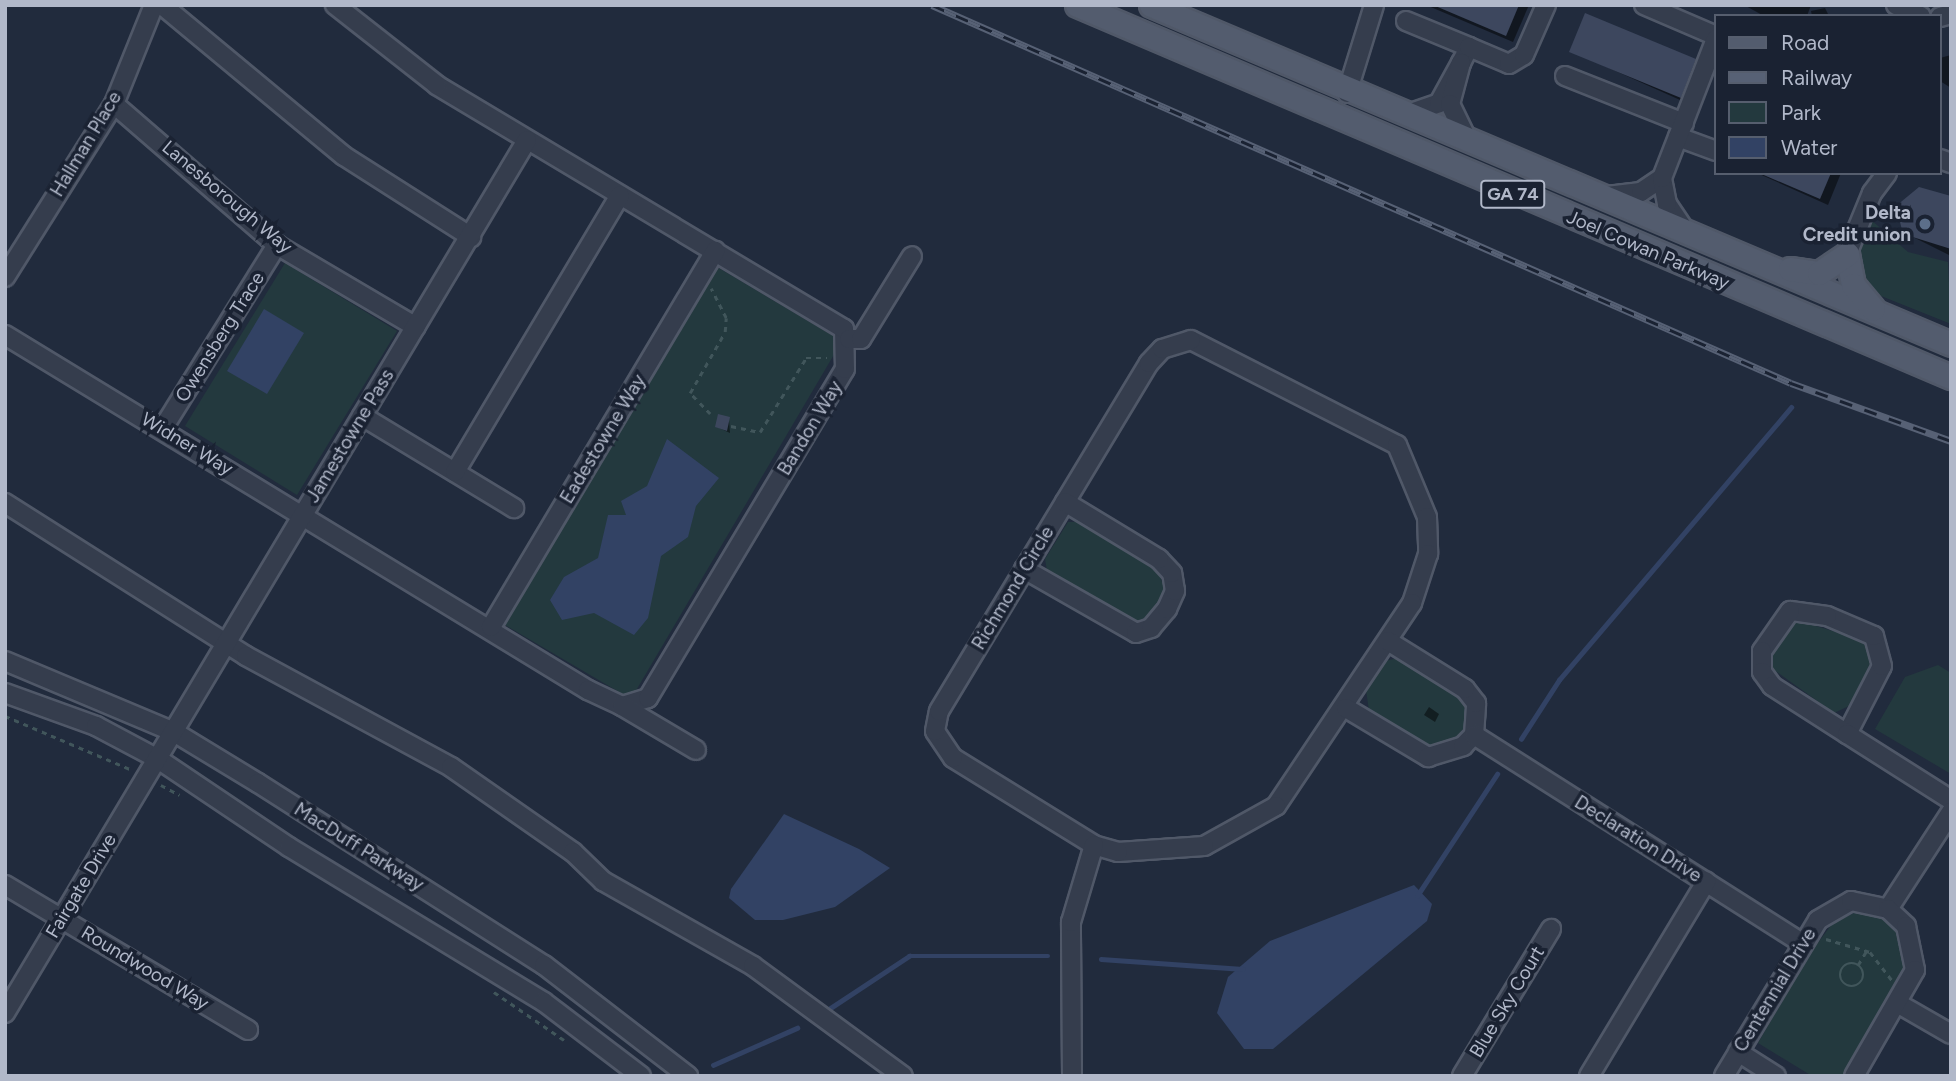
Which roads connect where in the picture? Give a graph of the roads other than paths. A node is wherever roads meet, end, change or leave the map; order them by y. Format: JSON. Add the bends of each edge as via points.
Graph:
{"nodes":[{"id":1,"x":154,"y":5,"type":"edge"},
{"id":2,"x":162,"y":5,"type":"edge"},
{"id":3,"x":335,"y":5,"type":"edge"},
{"id":4,"x":1076,"y":5,"type":"edge"},
{"id":5,"x":1151,"y":5,"type":"edge"},
{"id":6,"x":1176,"y":5,"type":"edge"},
{"id":7,"x":1374,"y":5,"type":"edge"},
{"id":8,"x":1546,"y":5,"type":"edge"},
{"id":9,"x":1644,"y":5,"type":"edge"},
{"id":10,"x":1896,"y":5,"type":"edge"},
{"id":11,"x":1916,"y":14,"type":"edge"},
{"id":12,"x":1406,"y":21,"type":"dead end"},
{"id":13,"x":1211,"y":32,"type":"junction"},
{"id":14,"x":1714,"y":36,"type":"edge"},
{"id":15,"x":1714,"y":42,"type":"edge"},
{"id":16,"x":1465,"y":55,"type":"junction"},
{"id":17,"x":1565,"y":76,"type":"dead end"},
{"id":18,"x":1347,"y":93,"type":"junction"},
{"id":19,"x":114,"y":104,"type":"junction"},
{"id":20,"x":1403,"y":116,"type":"junction"},
{"id":21,"x":1681,"y":130,"type":"junction"},
{"id":22,"x":527,"y":140,"type":"junction"},
{"id":23,"x":1469,"y":144,"type":"junction"},
{"id":24,"x":1714,"y":150,"type":"edge"},
{"id":25,"x":1886,"y":175,"type":"edge"},
{"id":26,"x":1662,"y":178,"type":"junction"},
{"id":27,"x":620,"y":195,"type":"junction"},
{"id":28,"x":1597,"y":196,"type":"junction"},
{"id":29,"x":1688,"y":235,"type":"junction"},
{"id":30,"x":471,"y":236,"type":"junction"},
{"id":31,"x":277,"y":245,"type":"junction"},
{"id":32,"x":715,"y":251,"type":"junction"},
{"id":33,"x":1847,"y":254,"type":"junction"},
{"id":34,"x":912,"y":256,"type":"dead end"},
{"id":35,"x":1763,"y":266,"type":"junction"},
{"id":36,"x":5,"y":277,"type":"edge"},
{"id":37,"x":1879,"y":315,"type":"junction"},
{"id":38,"x":416,"y":327,"type":"junction"},
{"id":39,"x":5,"y":335,"type":"edge"},
{"id":40,"x":849,"y":339,"type":"junction"},
{"id":41,"x":1951,"y":344,"type":"edge"},
{"id":42,"x":1951,"y":377,"type":"edge"},
{"id":43,"x":362,"y":416,"type":"junction"},
{"id":44,"x":163,"y":428,"type":"junction"},
{"id":45,"x":455,"y":472,"type":"junction"},
{"id":46,"x":1065,"y":502,"type":"junction"},
{"id":47,"x":5,"y":503,"type":"edge"},
{"id":48,"x":514,"y":508,"type":"dead end"},
{"id":49,"x":303,"y":516,"type":"junction"},
{"id":50,"x":1024,"y":569,"type":"junction"},
{"id":51,"x":491,"y":627,"type":"junction"},
{"id":52,"x":1388,"y":641,"type":"junction"},
{"id":53,"x":227,"y":642,"type":"junction"},
{"id":54,"x":5,"y":661,"type":"edge"},
{"id":55,"x":5,"y":693,"type":"edge"},
{"id":56,"x":622,"y":706,"type":"junction"},
{"id":57,"x":1346,"y":708,"type":"junction"},
{"id":58,"x":174,"y":732,"type":"junction"},
{"id":59,"x":1847,"y":734,"type":"junction"},
{"id":60,"x":1474,"y":735,"type":"junction"},
{"id":61,"x":696,"y":750,"type":"dead end"},
{"id":62,"x":158,"y":759,"type":"junction"},
{"id":63,"x":1951,"y":800,"type":"edge"},
{"id":64,"x":1951,"y":812,"type":"edge"},
{"id":65,"x":1094,"y":845,"type":"junction"},
{"id":66,"x":1706,"y":882,"type":"junction"},
{"id":67,"x":5,"y":885,"type":"edge"},
{"id":68,"x":1888,"y":909,"type":"junction"},
{"id":69,"x":62,"y":918,"type":"junction"},
{"id":70,"x":1551,"y":929,"type":"dead end"},
{"id":71,"x":1807,"y":936,"type":"junction"},
{"id":72,"x":1901,"y":995,"type":"junction"},
{"id":73,"x":5,"y":1013,"type":"edge"},
{"id":74,"x":248,"y":1030,"type":"dead end"},
{"id":75,"x":1951,"y":1034,"type":"edge"},
{"id":76,"x":1738,"y":1052,"type":"junction"},
{"id":77,"x":641,"y":1076,"type":"edge"},
{"id":78,"x":688,"y":1076,"type":"edge"},
{"id":79,"x":903,"y":1076,"type":"edge"},
{"id":80,"x":1072,"y":1076,"type":"edge"},
{"id":81,"x":1462,"y":1076,"type":"edge"},
{"id":82,"x":1589,"y":1076,"type":"edge"},
{"id":83,"x":1724,"y":1076,"type":"edge"},
{"id":84,"x":1776,"y":1076,"type":"edge"},
{"id":85,"x":1854,"y":1076,"type":"edge"}],
"edges":[{"from":1,"to":19,"type":"street","name":"Hallman Place"},
{"from":2,"to":30,"type":"street","via":[[344,156]]},
{"from":3,"to":22,"type":"street","via":[[437,85]]},
{"from":4,"to":42,"type":"main road","name":"Joel Cowan Parkway","number":"GA 74"},
{"from":5,"to":13,"type":"main road","name":"Joel Cowan Parkway","number":"GA 74"},
{"from":6,"to":13,"type":"main road"},
{"from":7,"to":18,"type":"street"},
{"from":8,"to":16,"type":"street","via":[[1524,55],[1509,64]]},
{"from":9,"to":14,"type":"street"},
{"from":10,"to":11,"type":"street"},
{"from":12,"to":16,"type":"street"},
{"from":13,"to":18,"type":"main road","name":"Joel Cowan Parkway","number":"GA 74"},
{"from":15,"to":21,"type":"street"},
{"from":16,"to":20,"type":"street","via":[[1438,103]]},
{"from":16,"to":23,"type":"street","via":[[1450,104]]},
{"from":17,"to":21,"type":"street"},
{"from":18,"to":20,"type":"main road","name":"Joel Cowan Parkway","number":"GA 74"},
{"from":19,"to":31,"type":"street","name":"Lanesborough Way"},
{"from":19,"to":36,"type":"street","name":"Hallman Place"},
{"from":20,"to":23,"type":"main road","name":"Joel Cowan Parkway","number":"GA 74"},
{"from":21,"to":24,"type":"street"},
{"from":21,"to":26,"type":"street"},
{"from":22,"to":27,"type":"street"},
{"from":22,"to":30,"type":"street","name":"Jamestowne Pass"},
{"from":23,"to":28,"type":"main road","name":"Joel Cowan Parkway","number":"GA 74"},
{"from":25,"to":33,"type":"street","via":[[1872,193]]},
{"from":26,"to":28,"type":"street","via":[[1641,192]]},
{"from":26,"to":29,"type":"street","via":[[1667,204]]},
{"from":27,"to":32,"type":"street"},
{"from":27,"to":45,"type":"street"},
{"from":28,"to":29,"type":"main road","name":"Joel Cowan Parkway","number":"GA 74"},
{"from":29,"to":35,"type":"main road","name":"Joel Cowan Parkway","number":"GA 74"},
{"from":30,"to":38,"type":"street","name":"Jamestowne Pass"},
{"from":31,"to":38,"type":"street","name":"Lanesborough Way"},
{"from":31,"to":44,"type":"street","name":"Owensberg Trace"},
{"from":32,"to":40,"type":"street","via":[[838,324]]},
{"from":32,"to":51,"type":"street","name":"Eadestowne Way"},
{"from":33,"to":35,"type":"main road","via":[[1819,273]]},
{"from":33,"to":37,"type":"main road","via":[[1853,285]]},
{"from":34,"to":40,"type":"street","via":[[860,339]]},
{"from":35,"to":37,"type":"main road","name":"Joel Cowan Parkway","number":"GA 74"},
{"from":37,"to":41,"type":"main road","name":"Joel Cowan Parkway","number":"GA 74"},
{"from":38,"to":43,"type":"street","name":"Jamestowne Pass"},
{"from":39,"to":44,"type":"street","name":"Widner Way"},
{"from":40,"to":56,"type":"street","name":"Bandon Way","via":[[848,361],[648,698]]},
{"from":43,"to":45,"type":"street"},
{"from":43,"to":49,"type":"street","name":"Jamestowne Pass"},
{"from":44,"to":49,"type":"street","name":"Widner Way"},
{"from":45,"to":48,"type":"street"},
{"from":46,"to":50,"type":"street","name":"Richmond Circle"},
{"from":46,"to":50,"type":"street","via":[[1159,559],[1172,573],[1175,591],[1167,609],[1151,628],[1136,634]]},
{"from":46,"to":52,"type":"street","name":"Richmond Circle","via":[[1149,363],[1162,349],[1191,340],[1397,445],[1426,517],[1428,554],[1412,603]]},
{"from":47,"to":53,"type":"street"},
{"from":49,"to":51,"type":"street"},
{"from":49,"to":53,"type":"street","name":"Jamestowne Pass"},
{"from":50,"to":65,"type":"street","name":"Richmond Circle","via":[[939,711],[934,731],[953,758]]},
{"from":51,"to":56,"type":"street"},
{"from":52,"to":57,"type":"street","name":"Richmond Circle"},
{"from":52,"to":60,"type":"street","via":[[1465,689],[1476,703]]},
{"from":53,"to":58,"type":"street","name":"Jamestowne Pass"},
{"from":53,"to":79,"type":"street","via":[[451,767],[573,852],[603,881],[753,966]]},
{"from":54,"to":58,"type":"street","name":"MacDuff Parkway"},
{"from":55,"to":62,"type":"street","name":"MacDuff Parkway","via":[[96,726]]},
{"from":56,"to":61,"type":"street"},
{"from":57,"to":60,"type":"street","via":[[1428,757],[1463,746]]},
{"from":57,"to":65,"type":"street","name":"Richmond Circle","via":[[1290,790],[1234,834],[1153,853]]},
{"from":58,"to":62,"type":"street","name":"Fairgate Drive"},
{"from":58,"to":78,"type":"street","name":"MacDuff Parkway","via":[[544,965]]},
{"from":59,"to":59,"type":"street","via":[[1772,686],[1762,672],[1762,651],[1790,611],[1827,616],[1874,636],[1882,666]]},
{"from":59,"to":63,"type":"street"},
{"from":60,"to":66,"type":"street","name":"Declaration Drive"},
{"from":62,"to":69,"type":"street","name":"Fairgate Drive"},
{"from":62,"to":77,"type":"street","name":"MacDuff Parkway","via":[[289,847],[544,1002]]},
{"from":64,"to":68,"type":"street"},
{"from":65,"to":80,"type":"street","via":[[1071,922]]},
{"from":66,"to":71,"type":"street","name":"Declaration Drive"},
{"from":66,"to":82,"type":"street"},
{"from":67,"to":69,"type":"street","name":"Roundwood Way"},
{"from":68,"to":71,"type":"street","name":"Centennial Drive","via":[[1851,901],[1833,907]]},
{"from":68,"to":72,"type":"street","via":[[1906,926],[1914,948],[1915,971]]},
{"from":69,"to":73,"type":"street","name":"Fairgate Drive"},
{"from":69,"to":74,"type":"street","name":"Roundwood Way"},
{"from":70,"to":81,"type":"street","name":"Blue Sky Court"},
{"from":71,"to":76,"type":"street","name":"Centennial Drive"},
{"from":72,"to":75,"type":"street"},
{"from":72,"to":85,"type":"street"},
{"from":76,"to":83,"type":"street","name":"Centennial Drive"},
{"from":76,"to":84,"type":"street"}]}
